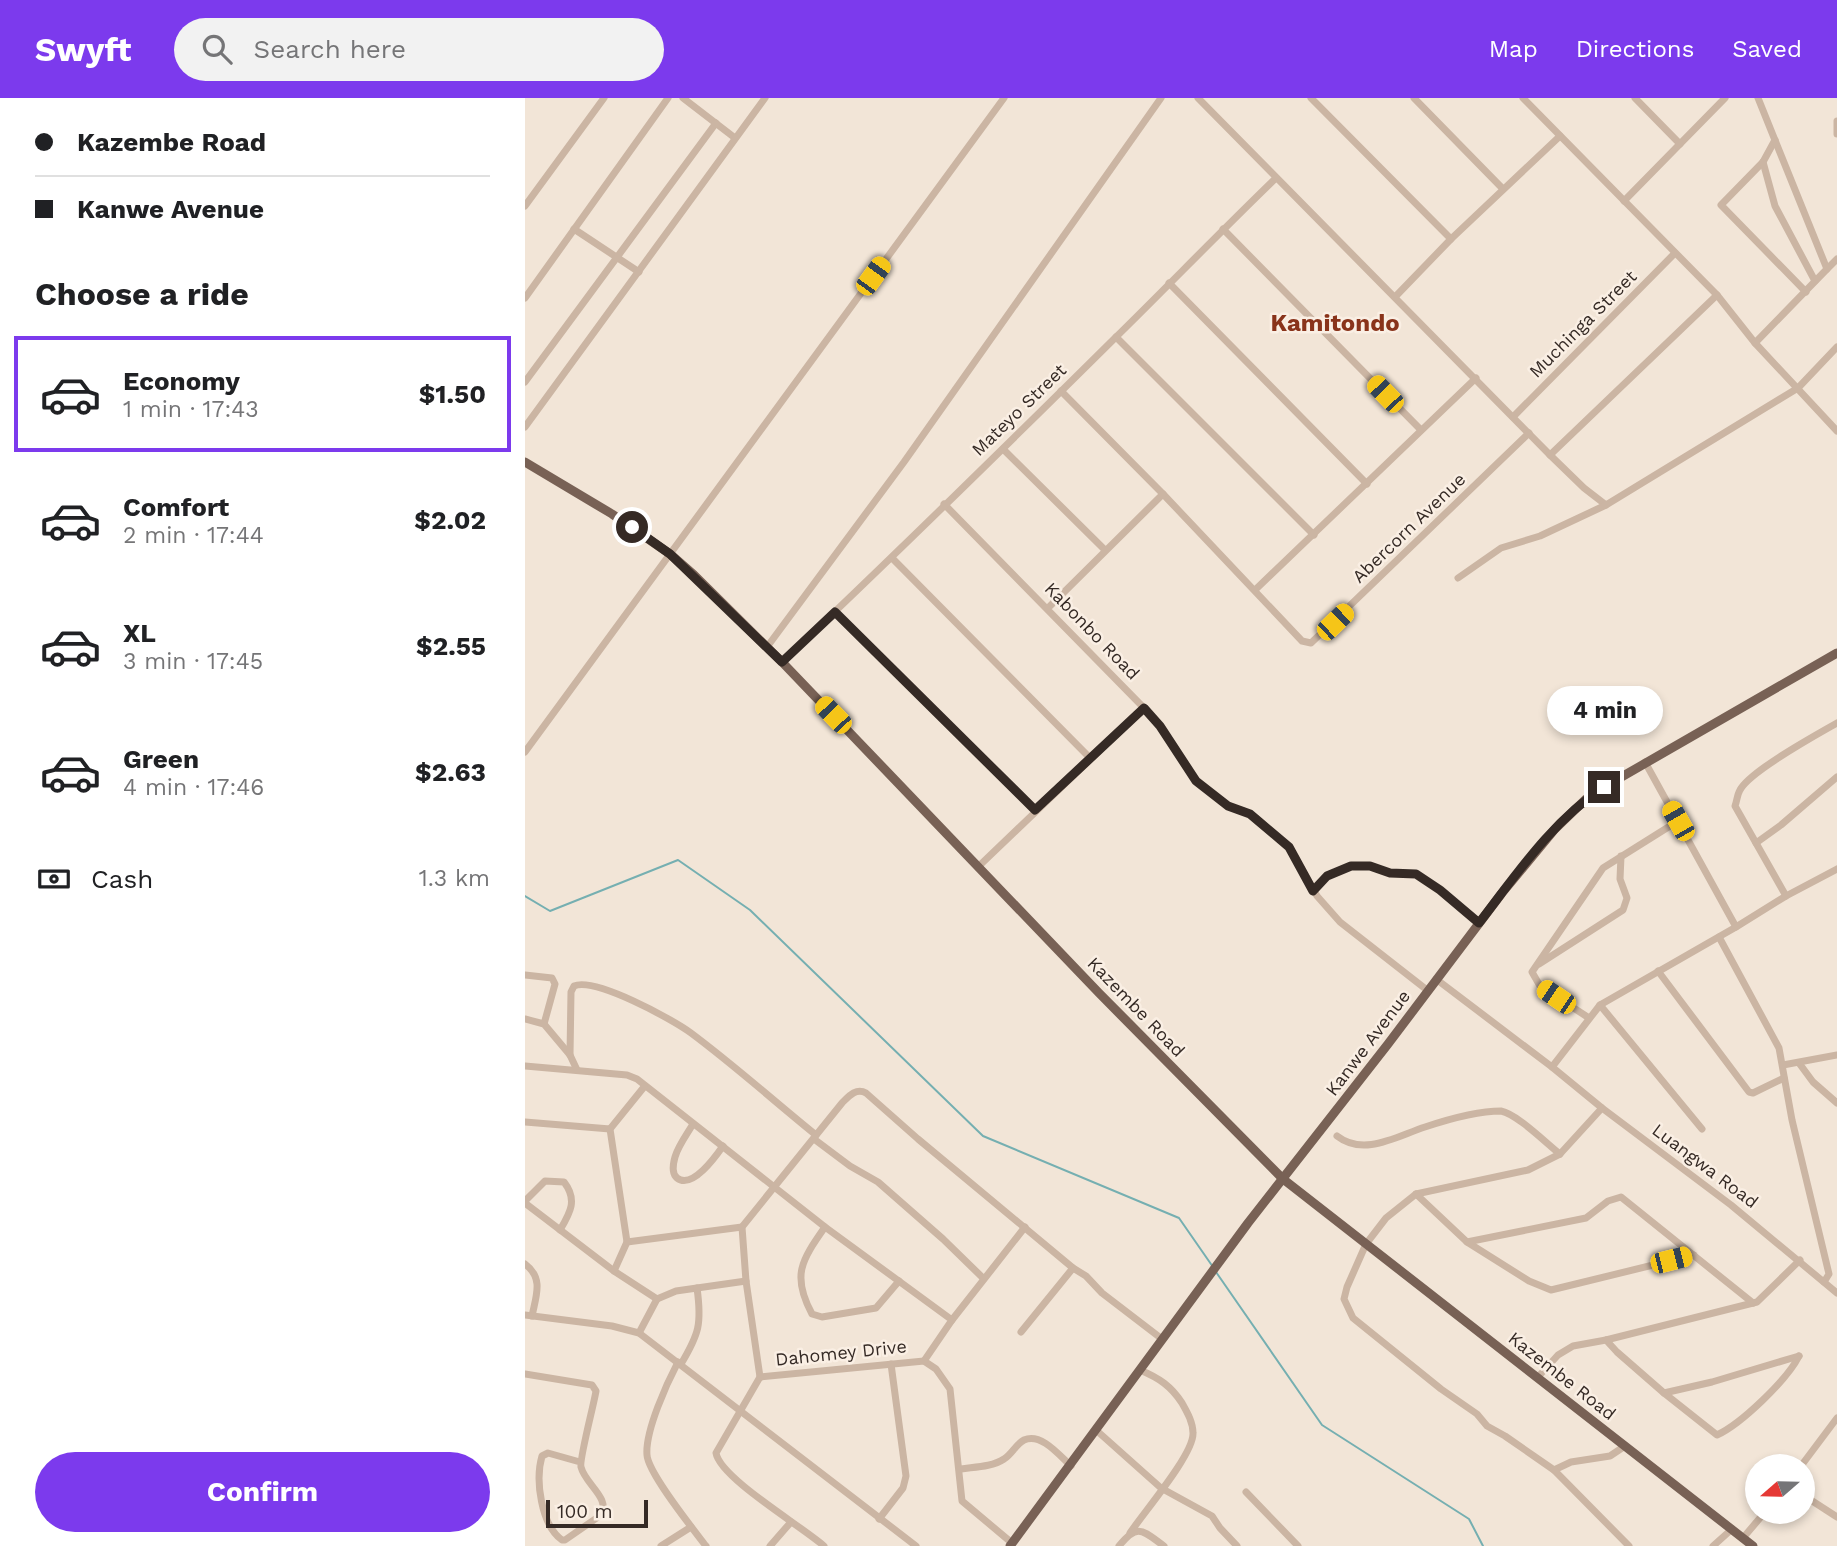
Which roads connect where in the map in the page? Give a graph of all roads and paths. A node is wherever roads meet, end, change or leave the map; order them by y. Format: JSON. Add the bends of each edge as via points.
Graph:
{"nodes":[{"id":1,"x":604,"y":98,"type":"edge"},
{"id":2,"x":668,"y":98,"type":"edge"},
{"id":3,"x":683,"y":98,"type":"edge"},
{"id":4,"x":765,"y":98,"type":"edge"},
{"id":5,"x":1004,"y":98,"type":"edge"},
{"id":6,"x":1161,"y":98,"type":"edge"},
{"id":7,"x":1198,"y":98,"type":"edge"},
{"id":8,"x":1311,"y":98,"type":"edge"},
{"id":9,"x":1414,"y":98,"type":"edge"},
{"id":10,"x":1523,"y":98,"type":"edge"},
{"id":11,"x":1635,"y":98,"type":"edge"},
{"id":12,"x":1725,"y":98,"type":"edge"},
{"id":13,"x":1758,"y":98,"type":"edge"},
{"id":14,"x":1837,"y":121,"type":"edge"},
{"id":15,"x":716,"y":123,"type":"junction"},
{"id":16,"x":1837,"y":134,"type":"edge"},
{"id":17,"x":1560,"y":135,"type":"junction"},
{"id":18,"x":735,"y":138,"type":"junction"},
{"id":19,"x":1775,"y":140,"type":"junction"},
{"id":20,"x":1680,"y":144,"type":"junction"},
{"id":21,"x":1763,"y":162,"type":"junction"},
{"id":22,"x":1276,"y":178,"type":"junction"},
{"id":23,"x":1503,"y":189,"type":"junction"},
{"id":24,"x":528,"y":195,"type":"edge"},
{"id":25,"x":1624,"y":201,"type":"junction"},
{"id":26,"x":525,"y":206,"type":"edge"},
{"id":27,"x":574,"y":229,"type":"junction"},
{"id":28,"x":1223,"y":229,"type":"junction"},
{"id":29,"x":1451,"y":239,"type":"junction"},
{"id":30,"x":1675,"y":253,"type":"junction"},
{"id":31,"x":618,"y":256,"type":"junction"},
{"id":32,"x":1837,"y":259,"type":"edge"},
{"id":33,"x":1827,"y":268,"type":"junction"},
{"id":34,"x":639,"y":272,"type":"junction"},
{"id":35,"x":1815,"y":281,"type":"junction"},
{"id":36,"x":1170,"y":283,"type":"junction"},
{"id":37,"x":1806,"y":292,"type":"junction"},
{"id":38,"x":1717,"y":295,"type":"junction"},
{"id":39,"x":1395,"y":297,"type":"junction"},
{"id":40,"x":525,"y":298,"type":"edge"},
{"id":41,"x":1117,"y":337,"type":"junction"},
{"id":42,"x":1755,"y":343,"type":"junction"},
{"id":43,"x":1837,"y":347,"type":"edge"},
{"id":44,"x":1476,"y":378,"type":"junction"},
{"id":45,"x":525,"y":382,"type":"edge"},
{"id":46,"x":1798,"y":388,"type":"junction"},
{"id":47,"x":1061,"y":391,"type":"junction"},
{"id":48,"x":1513,"y":417,"type":"junction"},
{"id":49,"x":525,"y":427,"type":"edge"},
{"id":50,"x":1420,"y":430,"type":"junction"},
{"id":51,"x":1837,"y":431,"type":"edge"},
{"id":52,"x":1529,"y":433,"type":"junction"},
{"id":53,"x":1003,"y":449,"type":"junction"},
{"id":54,"x":1550,"y":455,"type":"junction"},
{"id":55,"x":525,"y":462,"type":"edge"},
{"id":56,"x":1367,"y":484,"type":"junction"},
{"id":57,"x":1163,"y":494,"type":"junction"},
{"id":58,"x":944,"y":504,"type":"junction"},
{"id":59,"x":1606,"y":505,"type":"junction"},
{"id":60,"x":1314,"y":535,"type":"junction"},
{"id":61,"x":1105,"y":550,"type":"junction"},
{"id":62,"x":670,"y":554,"type":"junction"},
{"id":63,"x":892,"y":558,"type":"junction"},
{"id":64,"x":1458,"y":578,"type":"dead end"},
{"id":65,"x":1255,"y":590,"type":"junction"},
{"id":66,"x":1048,"y":608,"type":"junction"},
{"id":67,"x":835,"y":612,"type":"junction"},
{"id":68,"x":767,"y":647,"type":"junction"},
{"id":69,"x":1837,"y":653,"type":"edge"},
{"id":70,"x":782,"y":662,"type":"junction"},
{"id":71,"x":1144,"y":708,"type":"junction"},
{"id":72,"x":1837,"y":723,"type":"edge"},
{"id":73,"x":525,"y":752,"type":"edge"},
{"id":74,"x":1090,"y":758,"type":"junction"},
{"id":75,"x":1645,"y":762,"type":"junction"},
{"id":76,"x":1837,"y":777,"type":"edge"},
{"id":77,"x":1035,"y":810,"type":"junction"},
{"id":78,"x":1678,"y":821,"type":"junction"},
{"id":79,"x":1756,"y":843,"type":"junction"},
{"id":80,"x":1621,"y":856,"type":"junction"},
{"id":81,"x":979,"y":866,"type":"junction"},
{"id":82,"x":1837,"y":869,"type":"edge"},
{"id":83,"x":1313,"y":891,"type":"junction"},
{"id":84,"x":1786,"y":896,"type":"junction"},
{"id":85,"x":1479,"y":923,"type":"junction"},
{"id":86,"x":1736,"y":928,"type":"junction"},
{"id":87,"x":1719,"y":937,"type":"junction"},
{"id":88,"x":1534,"y":967,"type":"junction"},
{"id":89,"x":1658,"y":971,"type":"junction"},
{"id":90,"x":525,"y":975,"type":"edge"},
{"id":91,"x":1436,"y":979,"type":"junction"},
{"id":92,"x":1427,"y":990,"type":"junction"},
{"id":93,"x":1601,"y":1005,"type":"junction"},
{"id":94,"x":1589,"y":1018,"type":"junction"},
{"id":95,"x":525,"y":1019,"type":"edge"},
{"id":96,"x":544,"y":1024,"type":"junction"},
{"id":97,"x":570,"y":1055,"type":"junction"},
{"id":98,"x":1837,"y":1055,"type":"edge"},
{"id":99,"x":1799,"y":1063,"type":"junction"},
{"id":100,"x":1783,"y":1065,"type":"junction"},
{"id":101,"x":525,"y":1066,"type":"edge"},
{"id":102,"x":1552,"y":1067,"type":"junction"},
{"id":103,"x":577,"y":1070,"type":"junction"},
{"id":104,"x":1784,"y":1078,"type":"junction"},
{"id":105,"x":644,"y":1087,"type":"junction"},
{"id":106,"x":1837,"y":1103,"type":"edge"},
{"id":107,"x":1602,"y":1108,"type":"junction"},
{"id":108,"x":525,"y":1122,"type":"edge"},
{"id":109,"x":693,"y":1124,"type":"junction"},
{"id":110,"x":610,"y":1129,"type":"junction"},
{"id":111,"x":1702,"y":1129,"type":"dead end"},
{"id":112,"x":1337,"y":1136,"type":"dead end"},
{"id":113,"x":815,"y":1137,"type":"junction"},
{"id":114,"x":723,"y":1146,"type":"junction"},
{"id":115,"x":1560,"y":1154,"type":"junction"},
{"id":116,"x":1283,"y":1179,"type":"junction"},
{"id":117,"x":774,"y":1186,"type":"junction"},
{"id":118,"x":1416,"y":1194,"type":"junction"},
{"id":119,"x":525,"y":1202,"type":"edge"},
{"id":120,"x":742,"y":1227,"type":"junction"},
{"id":121,"x":825,"y":1227,"type":"junction"},
{"id":122,"x":1025,"y":1227,"type":"junction"},
{"id":123,"x":560,"y":1230,"type":"junction"},
{"id":124,"x":627,"y":1242,"type":"junction"},
{"id":125,"x":1467,"y":1242,"type":"junction"},
{"id":126,"x":1366,"y":1244,"type":"junction"},
{"id":127,"x":1694,"y":1255,"type":"junction"},
{"id":128,"x":1800,"y":1260,"type":"junction"},
{"id":129,"x":525,"y":1264,"type":"edge"},
{"id":130,"x":1073,"y":1268,"type":"junction"},
{"id":131,"x":614,"y":1270,"type":"junction"},
{"id":132,"x":983,"y":1278,"type":"junction"},
{"id":133,"x":746,"y":1281,"type":"junction"},
{"id":134,"x":899,"y":1281,"type":"junction"},
{"id":135,"x":1824,"y":1282,"type":"junction"},
{"id":136,"x":697,"y":1288,"type":"junction"},
{"id":137,"x":1837,"y":1293,"type":"edge"},
{"id":138,"x":657,"y":1298,"type":"junction"},
{"id":139,"x":1753,"y":1303,"type":"junction"},
{"id":140,"x":529,"y":1315,"type":"edge"},
{"id":141,"x":952,"y":1320,"type":"junction"},
{"id":142,"x":639,"y":1332,"type":"junction"},
{"id":143,"x":1021,"y":1332,"type":"dead end"},
{"id":144,"x":1162,"y":1339,"type":"junction"},
{"id":145,"x":1606,"y":1340,"type":"junction"},
{"id":146,"x":924,"y":1361,"type":"junction"},
{"id":147,"x":679,"y":1363,"type":"junction"},
{"id":148,"x":891,"y":1364,"type":"junction"},
{"id":149,"x":1140,"y":1370,"type":"junction"},
{"id":150,"x":525,"y":1374,"type":"edge"},
{"id":151,"x":760,"y":1377,"type":"junction"},
{"id":152,"x":1538,"y":1377,"type":"junction"},
{"id":153,"x":1664,"y":1393,"type":"junction"},
{"id":154,"x":739,"y":1410,"type":"junction"},
{"id":155,"x":1837,"y":1418,"type":"edge"},
{"id":156,"x":1096,"y":1430,"type":"junction"},
{"id":157,"x":1625,"y":1446,"type":"junction"},
{"id":158,"x":1810,"y":1454,"type":"edge"},
{"id":159,"x":580,"y":1461,"type":"junction"},
{"id":160,"x":1071,"y":1466,"type":"junction"},
{"id":161,"x":961,"y":1469,"type":"junction"},
{"id":162,"x":1554,"y":1470,"type":"junction"},
{"id":163,"x":1161,"y":1488,"type":"junction"},
{"id":164,"x":1247,"y":1492,"type":"dead end"},
{"id":165,"x":1815,"y":1503,"type":"edge"},
{"id":166,"x":1837,"y":1517,"type":"edge"},
{"id":167,"x":879,"y":1519,"type":"junction"},
{"id":168,"x":791,"y":1522,"type":"junction"},
{"id":169,"x":1755,"y":1524,"type":"edge"},
{"id":170,"x":691,"y":1527,"type":"junction"},
{"id":171,"x":1732,"y":1529,"type":"junction"},
{"id":172,"x":1130,"y":1532,"type":"junction"},
{"id":173,"x":1743,"y":1538,"type":"junction"},
{"id":174,"x":1011,"y":1545,"type":"edge"},
{"id":175,"x":661,"y":1546,"type":"edge"},
{"id":176,"x":706,"y":1546,"type":"edge"},
{"id":177,"x":770,"y":1546,"type":"edge"},
{"id":178,"x":824,"y":1546,"type":"edge"},
{"id":179,"x":916,"y":1546,"type":"edge"},
{"id":180,"x":1119,"y":1546,"type":"edge"},
{"id":181,"x":1164,"y":1546,"type":"edge"},
{"id":182,"x":1237,"y":1546,"type":"edge"},
{"id":183,"x":1298,"y":1546,"type":"edge"},
{"id":184,"x":1629,"y":1546,"type":"edge"},
{"id":185,"x":1713,"y":1546,"type":"edge"},
{"id":186,"x":1753,"y":1546,"type":"edge"}],
"edges":[{"from":1,"to":24,"type":"street"},
{"from":2,"to":27,"type":"street"},
{"from":3,"to":15,"type":"street"},
{"from":4,"to":18,"type":"street"},
{"from":5,"to":62,"type":"street"},
{"from":6,"to":68,"type":"street"},
{"from":7,"to":22,"type":"street"},
{"from":8,"to":29,"type":"street"},
{"from":9,"to":23,"type":"street"},
{"from":10,"to":17,"type":"street"},
{"from":11,"to":20,"type":"street"},
{"from":12,"to":20,"type":"street"},
{"from":13,"to":19,"type":"street"},
{"from":14,"to":16,"type":"street"},
{"from":15,"to":18,"type":"street"},
{"from":15,"to":31,"type":"street"},
{"from":17,"to":23,"type":"street"},
{"from":17,"to":25,"type":"street"},
{"from":18,"to":34,"type":"street"},
{"from":19,"to":21,"type":"street"},
{"from":19,"to":33,"type":"street"},
{"from":20,"to":25,"type":"street"},
{"from":21,"to":35,"type":"street","via":[[1775,206]]},
{"from":21,"to":37,"type":"street","via":[[1721,206]]},
{"from":22,"to":28,"type":"street","name":"Mateyo Street"},
{"from":22,"to":39,"type":"street"},
{"from":23,"to":29,"type":"street"},
{"from":24,"to":26,"type":"street"},
{"from":25,"to":30,"type":"street"},
{"from":27,"to":31,"type":"street"},
{"from":27,"to":40,"type":"street"},
{"from":28,"to":36,"type":"street","name":"Mateyo Street"},
{"from":28,"to":50,"type":"street"},
{"from":29,"to":39,"type":"street"},
{"from":30,"to":38,"type":"street"},
{"from":30,"to":48,"type":"street","name":"Muchinga Street"},
{"from":31,"to":34,"type":"street"},
{"from":31,"to":45,"type":"street"},
{"from":32,"to":33,"type":"street"},
{"from":33,"to":35,"type":"street"},
{"from":34,"to":49,"type":"street"},
{"from":35,"to":37,"type":"street"},
{"from":36,"to":41,"type":"street","name":"Mateyo Street"},
{"from":36,"to":56,"type":"street"},
{"from":37,"to":42,"type":"street"},
{"from":38,"to":42,"type":"street"},
{"from":38,"to":54,"type":"street"},
{"from":39,"to":44,"type":"street"},
{"from":41,"to":47,"type":"street","name":"Mateyo Street"},
{"from":41,"to":60,"type":"street"},
{"from":42,"to":46,"type":"street"},
{"from":43,"to":46,"type":"street"},
{"from":44,"to":48,"type":"street"},
{"from":44,"to":50,"type":"street"},
{"from":46,"to":51,"type":"street"},
{"from":46,"to":59,"type":"street"},
{"from":47,"to":53,"type":"street","name":"Mateyo Street"},
{"from":47,"to":57,"type":"street","name":"Abercorn Avenue"},
{"from":48,"to":52,"type":"street"},
{"from":50,"to":56,"type":"street"},
{"from":52,"to":54,"type":"street"},
{"from":52,"to":65,"type":"street","name":"Abercorn Avenue","via":[[1311,643],[1302,641]]},
{"from":53,"to":58,"type":"street","name":"Mateyo Street"},
{"from":53,"to":61,"type":"street"},
{"from":54,"to":59,"type":"street"},
{"from":55,"to":62,"type":"main road","name":"Kazembe Road"},
{"from":56,"to":60,"type":"street"},
{"from":57,"to":61,"type":"street"},
{"from":57,"to":65,"type":"street","name":"Abercorn Avenue"},
{"from":58,"to":63,"type":"street","name":"Mateyo Street"},
{"from":58,"to":66,"type":"street","name":"Kabonbo Road"},
{"from":59,"to":64,"type":"street","via":[[1501,548]]},
{"from":60,"to":65,"type":"street"},
{"from":61,"to":66,"type":"street"},
{"from":62,"to":68,"type":"main road","name":"Kazembe Road"},
{"from":62,"to":73,"type":"street"},
{"from":63,"to":67,"type":"street","name":"Mateyo Street"},
{"from":63,"to":74,"type":"street"},
{"from":66,"to":71,"type":"street","name":"Kabonbo Road"},
{"from":67,"to":70,"type":"street","name":"Mateyo Street"},
{"from":67,"to":77,"type":"street"},
{"from":68,"to":70,"type":"main road","name":"Kazembe Road"},
{"from":69,"to":75,"type":"main road","name":"Kanwe Avenue"},
{"from":70,"to":81,"type":"main road","name":"Kazembe Road"},
{"from":71,"to":74,"type":"street"},
{"from":71,"to":83,"type":"street","name":"Kabonbo Road","via":[[1196,781],[1228,806],[1250,814],[1289,847]]},
{"from":72,"to":79,"type":"street","via":[[1739,790],[1735,806]]},
{"from":74,"to":77,"type":"street"},
{"from":75,"to":78,"type":"street"},
{"from":75,"to":85,"type":"main road","name":"Kanwe Avenue","via":[[1570,812]]},
{"from":76,"to":79,"type":"street"},
{"from":77,"to":81,"type":"street"},
{"from":78,"to":80,"type":"street"},
{"from":78,"to":86,"type":"street"},
{"from":79,"to":84,"type":"street"},
{"from":80,"to":88,"type":"street","via":[[1598,873]]},
{"from":80,"to":88,"type":"street","via":[[1620,879],[1627,898],[1623,910]]},
{"from":81,"to":116,"type":"main road","name":"Kazembe Road"},
{"from":82,"to":84,"type":"street"},
{"from":83,"to":85,"type":"street","via":[[1327,876],[1351,866],[1416,874]]},
{"from":83,"to":92,"type":"street","name":"Kabonbo Road","via":[[1345,927]]},
{"from":84,"to":86,"type":"street"},
{"from":85,"to":91,"type":"main road","name":"Kanwe Avenue"},
{"from":86,"to":87,"type":"street"},
{"from":87,"to":89,"type":"street"},
{"from":87,"to":100,"type":"street","via":[[1772,1031]]},
{"from":88,"to":94,"type":"street","via":[[1531,972],[1539,986]]},
{"from":89,"to":93,"type":"street"},
{"from":89,"to":104,"type":"street","via":[[1749,1092]]},
{"from":90,"to":96,"type":"street","via":[[552,978],[555,984]]},
{"from":91,"to":92,"type":"main road","name":"Kanwe Avenue"},
{"from":91,"to":102,"type":"street","name":"Luangwa Road"},
{"from":92,"to":116,"type":"main road","name":"Kanwe Avenue"},
{"from":93,"to":94,"type":"street"},
{"from":93,"to":111,"type":"street"},
{"from":94,"to":102,"type":"street"},
{"from":95,"to":96,"type":"street"},
{"from":96,"to":97,"type":"street"},
{"from":97,"to":103,"type":"street"},
{"from":97,"to":113,"type":"street","via":[[571,992],[583,982],[689,1031]]},
{"from":98,"to":99,"type":"street"},
{"from":99,"to":100,"type":"street"},
{"from":99,"to":106,"type":"street"},
{"from":100,"to":104,"type":"street"},
{"from":101,"to":103,"type":"street"},
{"from":102,"to":107,"type":"street","name":"Luangwa Road"},
{"from":103,"to":105,"type":"street","via":[[627,1075]]},
{"from":104,"to":135,"type":"street","via":[[1829,1274]]},
{"from":105,"to":109,"type":"street"},
{"from":105,"to":110,"type":"street"},
{"from":107,"to":115,"type":"street"},
{"from":107,"to":128,"type":"street","name":"Luangwa Road"},
{"from":108,"to":110,"type":"street"},
{"from":109,"to":114,"type":"street"},
{"from":109,"to":114,"type":"street","via":[[676,1154],[676,1177],[682,1180],[697,1175]]},
{"from":110,"to":124,"type":"street"},
{"from":112,"to":115,"type":"street","via":[[1352,1145],[1368,1145],[1501,1111],[1517,1118]]},
{"from":113,"to":117,"type":"street"},
{"from":113,"to":122,"type":"street","via":[[842,1103],[863,1090]]},
{"from":113,"to":132,"type":"street","via":[[878,1182]]},
{"from":114,"to":117,"type":"street"},
{"from":115,"to":118,"type":"street","via":[[1528,1170]]},
{"from":116,"to":126,"type":"main road","name":"Kazembe Road"},
{"from":116,"to":144,"type":"main road","name":"Kanwe Avenue"},
{"from":117,"to":120,"type":"street"},
{"from":117,"to":121,"type":"street"},
{"from":118,"to":125,"type":"street"},
{"from":118,"to":126,"type":"street","via":[[1386,1217]]},
{"from":119,"to":123,"type":"street"},
{"from":119,"to":123,"type":"street","via":[[545,1181],[564,1182],[573,1201]]},
{"from":120,"to":124,"type":"street"},
{"from":120,"to":133,"type":"street"},
{"from":121,"to":134,"type":"street"},
{"from":121,"to":134,"type":"street","via":[[800,1267],[805,1301],[812,1314],[822,1317],[876,1308]]},
{"from":122,"to":130,"type":"street"},
{"from":122,"to":132,"type":"street"},
{"from":123,"to":131,"type":"street"},
{"from":124,"to":131,"type":"street"},
{"from":125,"to":127,"type":"street","via":[[1529,1282],[1551,1290]]},
{"from":125,"to":127,"type":"street","via":[[1586,1218],[1621,1197]]},
{"from":126,"to":152,"type":"main road","name":"Kazembe Road"},
{"from":126,"to":162,"type":"street","via":[[1344,1299],[1353,1318],[1487,1426]]},
{"from":127,"to":139,"type":"street"},
{"from":128,"to":135,"type":"street","name":"Luangwa Road"},
{"from":128,"to":139,"type":"street"},
{"from":129,"to":140,"type":"street","via":[[537,1276],[538,1286]]},
{"from":130,"to":143,"type":"street"},
{"from":130,"to":144,"type":"street"},
{"from":131,"to":138,"type":"street"},
{"from":132,"to":141,"type":"street"},
{"from":133,"to":136,"type":"street"},
{"from":133,"to":151,"type":"street"},
{"from":134,"to":141,"type":"street"},
{"from":135,"to":137,"type":"street","name":"Luangwa Road"},
{"from":136,"to":138,"type":"street"},
{"from":136,"to":147,"type":"street","via":[[697,1338]]},
{"from":138,"to":142,"type":"street"},
{"from":139,"to":145,"type":"street"},
{"from":140,"to":142,"type":"street"},
{"from":141,"to":146,"type":"street"},
{"from":142,"to":147,"type":"street"},
{"from":144,"to":149,"type":"main road","name":"Kanwe Avenue"},
{"from":145,"to":152,"type":"street","via":[[1567,1348]]},
{"from":145,"to":153,"type":"street"},
{"from":146,"to":148,"type":"street","name":"Dahomey Drive"},
{"from":146,"to":161,"type":"street","via":[[950,1389]]},
{"from":147,"to":154,"type":"street"},
{"from":147,"to":170,"type":"street","via":[[664,1388],[646,1453],[653,1472]]},
{"from":148,"to":151,"type":"street","name":"Dahomey Drive"},
{"from":148,"to":167,"type":"street","via":[[906,1476],[903,1488]]},
{"from":149,"to":156,"type":"main road","name":"Kanwe Avenue"},
{"from":149,"to":163,"type":"street","via":[[1177,1393],[1193,1431],[1187,1451]]},
{"from":150,"to":159,"type":"street","via":[[595,1388]]},
{"from":151,"to":154,"type":"street"},
{"from":152,"to":157,"type":"main road","name":"Kazembe Road"},
{"from":153,"to":153,"type":"street","via":[[1717,1435],[1763,1399],[1799,1356]]},
{"from":154,"to":167,"type":"street"},
{"from":154,"to":168,"type":"street","via":[[717,1459]]},
{"from":155,"to":158,"type":"street"},
{"from":156,"to":160,"type":"main road","name":"Kanwe Avenue"},
{"from":156,"to":163,"type":"street"},
{"from":157,"to":162,"type":"street","via":[[1610,1456],[1571,1462]]},
{"from":157,"to":171,"type":"main road","name":"Kazembe Road"},
{"from":159,"to":159,"type":"street","via":[[604,1510],[562,1540],[540,1499],[540,1462],[548,1453]]},
{"from":160,"to":161,"type":"street","via":[[1042,1441],[1029,1438],[998,1462]]},
{"from":160,"to":174,"type":"main road","name":"Kanwe Avenue"},
{"from":161,"to":174,"type":"street","via":[[963,1501]]},
{"from":162,"to":184,"type":"street"},
{"from":163,"to":172,"type":"street"},
{"from":163,"to":182,"type":"street","via":[[1212,1516]]},
{"from":164,"to":183,"type":"street"},
{"from":165,"to":166,"type":"street"},
{"from":167,"to":179,"type":"street"},
{"from":168,"to":177,"type":"street"},
{"from":168,"to":178,"type":"street"},
{"from":169,"to":173,"type":"street"},
{"from":170,"to":175,"type":"street"},
{"from":170,"to":176,"type":"street"},
{"from":171,"to":173,"type":"main road","name":"Kazembe Road"},
{"from":171,"to":185,"type":"street"},
{"from":172,"to":180,"type":"street"},
{"from":172,"to":181,"type":"street","via":[[1144,1532]]},
{"from":173,"to":186,"type":"main road","name":"Kazembe Road"}]}
